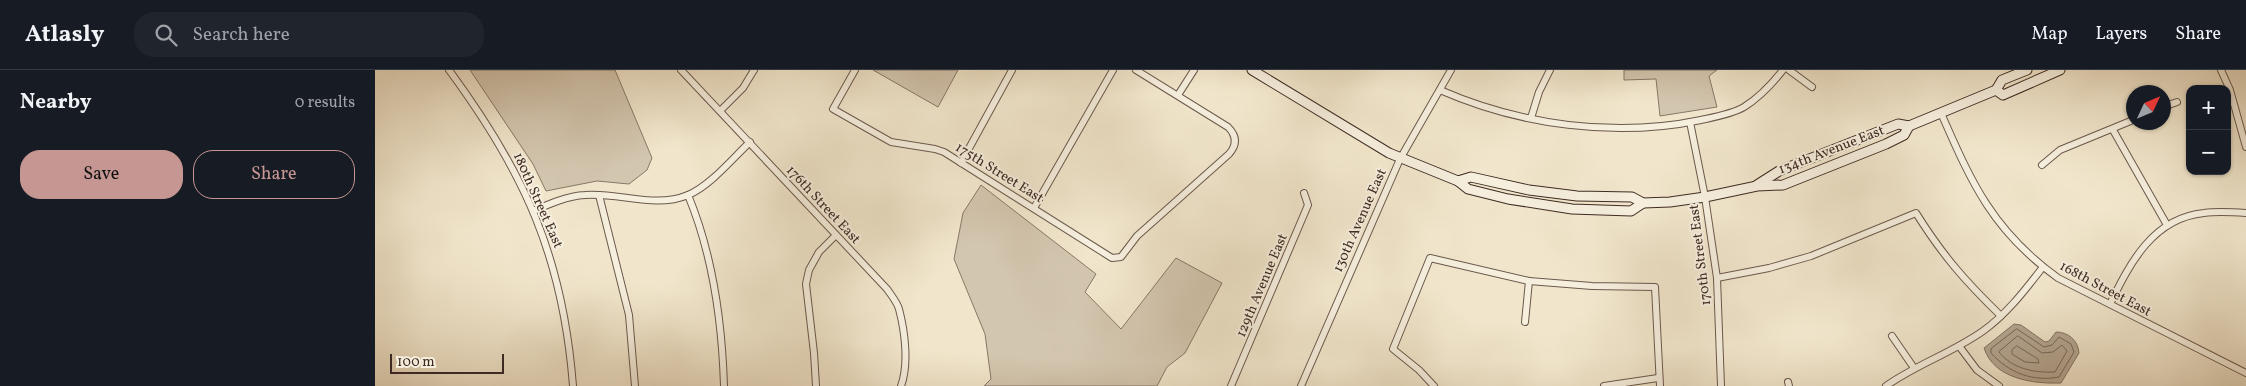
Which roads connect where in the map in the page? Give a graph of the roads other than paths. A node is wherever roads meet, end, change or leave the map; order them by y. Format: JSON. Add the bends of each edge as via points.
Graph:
{"nodes":[{"id":1,"x":449,"y":70,"type":"edge"},
{"id":2,"x":681,"y":70,"type":"edge"},
{"id":3,"x":754,"y":70,"type":"edge"},
{"id":4,"x":855,"y":70,"type":"edge"},
{"id":5,"x":1012,"y":70,"type":"edge"},
{"id":6,"x":1113,"y":70,"type":"edge"},
{"id":7,"x":1136,"y":70,"type":"edge"},
{"id":8,"x":1194,"y":70,"type":"edge"},
{"id":9,"x":1252,"y":70,"type":"edge"},
{"id":10,"x":1451,"y":70,"type":"edge"},
{"id":11,"x":1550,"y":70,"type":"edge"},
{"id":12,"x":1783,"y":70,"type":"edge"},
{"id":13,"x":1789,"y":70,"type":"edge"},
{"id":14,"x":2027,"y":70,"type":"edge"},
{"id":15,"x":2060,"y":70,"type":"edge"},
{"id":16,"x":2221,"y":70,"type":"edge"},
{"id":17,"x":1813,"y":87,"type":"dead end"},
{"id":18,"x":1440,"y":90,"type":"junction"},
{"id":19,"x":1996,"y":90,"type":"junction"},
{"id":20,"x":1178,"y":96,"type":"junction"},
{"id":21,"x":2177,"y":102,"type":"dead end"},
{"id":22,"x":2171,"y":104,"type":"edge"},
{"id":23,"x":720,"y":111,"type":"junction"},
{"id":24,"x":1941,"y":112,"type":"junction"},
{"id":25,"x":1531,"y":118,"type":"junction"},
{"id":26,"x":1690,"y":122,"type":"junction"},
{"id":27,"x":2126,"y":124,"type":"edge"},
{"id":28,"x":1909,"y":126,"type":"junction"},
{"id":29,"x":2113,"y":130,"type":"junction"},
{"id":30,"x":2245,"y":137,"type":"edge"},
{"id":31,"x":750,"y":142,"type":"junction"},
{"id":32,"x":2246,"y":147,"type":"edge"},
{"id":33,"x":1400,"y":159,"type":"junction"},
{"id":34,"x":961,"y":162,"type":"junction"},
{"id":35,"x":2042,"y":165,"type":"dead end"},
{"id":36,"x":1458,"y":181,"type":"junction"},
{"id":37,"x":1757,"y":186,"type":"junction"},
{"id":38,"x":1305,"y":193,"type":"dead end"},
{"id":39,"x":599,"y":195,"type":"junction"},
{"id":40,"x":688,"y":195,"type":"junction"},
{"id":41,"x":1705,"y":197,"type":"junction"},
{"id":42,"x":1643,"y":203,"type":"junction"},
{"id":43,"x":1034,"y":208,"type":"junction"},
{"id":44,"x":533,"y":211,"type":"junction"},
{"id":45,"x":2246,"y":212,"type":"edge"},
{"id":46,"x":2167,"y":225,"type":"junction"},
{"id":47,"x":836,"y":235,"type":"junction"},
{"id":48,"x":2043,"y":267,"type":"junction"},
{"id":49,"x":1717,"y":278,"type":"junction"},
{"id":50,"x":1529,"y":281,"type":"junction"},
{"id":51,"x":2110,"y":304,"type":"junction"},
{"id":52,"x":2001,"y":316,"type":"junction"},
{"id":53,"x":1525,"y":322,"type":"dead end"},
{"id":54,"x":1892,"y":336,"type":"dead end"},
{"id":55,"x":1959,"y":346,"type":"junction"},
{"id":56,"x":1914,"y":368,"type":"junction"},
{"id":57,"x":2246,"y":372,"type":"edge"},
{"id":58,"x":1658,"y":378,"type":"junction"},
{"id":59,"x":573,"y":386,"type":"edge"},
{"id":60,"x":635,"y":386,"type":"edge"},
{"id":61,"x":724,"y":386,"type":"edge"},
{"id":62,"x":816,"y":386,"type":"edge"},
{"id":63,"x":901,"y":386,"type":"edge"},
{"id":64,"x":1231,"y":386,"type":"edge"},
{"id":65,"x":1301,"y":386,"type":"edge"},
{"id":66,"x":1434,"y":386,"type":"edge"},
{"id":67,"x":1603,"y":386,"type":"edge"},
{"id":68,"x":1660,"y":386,"type":"edge"},
{"id":69,"x":1721,"y":386,"type":"edge"},
{"id":70,"x":1886,"y":386,"type":"edge"},
{"id":71,"x":1999,"y":386,"type":"edge"}],
"edges":[{"from":1,"to":44,"type":"street","name":"180th Street East","via":[[499,142]]},
{"from":2,"to":23,"type":"street","name":"176th Street East"},
{"from":3,"to":23,"type":"street","via":[[743,88]]},
{"from":4,"to":34,"type":"street","name":"175th Street East","via":[[833,109],[891,142],[935,149]]},
{"from":5,"to":34,"type":"street"},
{"from":6,"to":43,"type":"street"},
{"from":7,"to":20,"type":"street"},
{"from":8,"to":20,"type":"street"},
{"from":9,"to":33,"type":"street"},
{"from":10,"to":18,"type":"street","name":"130th Avenue East"},
{"from":11,"to":25,"type":"street"},
{"from":12,"to":26,"type":"street","via":[[1760,95],[1743,107]]},
{"from":13,"to":17,"type":"street"},
{"from":14,"to":19,"type":"street","name":"134th Avenue East","via":[[2002,80]]},
{"from":15,"to":19,"type":"street","name":"134th Avenue East","via":[[2003,95]]},
{"from":16,"to":30,"type":"street"},
{"from":18,"to":25,"type":"street","via":[[1498,111]]},
{"from":18,"to":33,"type":"street","name":"130th Avenue East"},
{"from":19,"to":24,"type":"street","name":"134th Avenue East"},
{"from":20,"to":43,"type":"street","name":"175th Street East","via":[[1228,127],[1235,136],[1233,148],[1137,236],[1121,257],[1112,258]]},
{"from":21,"to":22,"type":"street"},
{"from":23,"to":31,"type":"street","name":"176th Street East"},
{"from":24,"to":28,"type":"street","name":"134th Avenue East"},
{"from":24,"to":48,"type":"street","name":"168th Street East","via":[[1961,158],[1990,210],[2014,242]]},
{"from":25,"to":26,"type":"street","via":[[1606,127],[1653,127]]},
{"from":26,"to":41,"type":"street","name":"170th Street East"},
{"from":27,"to":29,"type":"street"},
{"from":28,"to":37,"type":"street","name":"134th Avenue East","via":[[1898,124],[1779,171]]},
{"from":28,"to":37,"type":"street","name":"134th Avenue East","via":[[1904,135],[1783,185]]},
{"from":29,"to":35,"type":"street","via":[[2061,150]]},
{"from":29,"to":46,"type":"street"},
{"from":30,"to":32,"type":"street"},
{"from":31,"to":40,"type":"street","via":[[708,182]]},
{"from":31,"to":47,"type":"street","name":"176th Street East"},
{"from":33,"to":36,"type":"street"},
{"from":33,"to":65,"type":"street","name":"130th Avenue East"},
{"from":34,"to":43,"type":"street","name":"175th Street East"},
{"from":36,"to":42,"type":"street","via":[[1471,177],[1529,190],[1632,198]]},
{"from":36,"to":42,"type":"street","via":[[1468,189],[1508,199],[1572,209],[1631,211]]},
{"from":37,"to":41,"type":"street","name":"134th Avenue East"},
{"from":38,"to":64,"type":"street","name":"129th Avenue East","via":[[1308,205]]},
{"from":39,"to":40,"type":"street","via":[[658,201]]},
{"from":39,"to":44,"type":"street","via":[[565,199]]},
{"from":39,"to":60,"type":"street","via":[[629,315]]},
{"from":40,"to":61,"type":"street","via":[[699,221],[713,282],[722,338]]},
{"from":41,"to":42,"type":"street","name":"134th Avenue East"},
{"from":41,"to":49,"type":"street","name":"170th Street East"},
{"from":44,"to":59,"type":"street","name":"180th Street East","via":[[560,291]]},
{"from":45,"to":46,"type":"street","via":[[2194,214]]},
{"from":46,"to":51,"type":"street","via":[[2134,258]]},
{"from":47,"to":62,"type":"street","via":[[819,252],[806,284]]},
{"from":47,"to":63,"type":"street","name":"176th Street East","via":[[887,288],[899,307],[905,356],[905,375]]},
{"from":48,"to":51,"type":"street","name":"168th Street East"},
{"from":48,"to":52,"type":"street"},
{"from":49,"to":52,"type":"street","via":[[1811,256],[1916,213],[1963,279]]},
{"from":49,"to":69,"type":"street","name":"170th Street East"},
{"from":50,"to":53,"type":"street"},
{"from":50,"to":58,"type":"street","via":[[1655,287]]},
{"from":50,"to":66,"type":"street","via":[[1430,258],[1393,349]]},
{"from":51,"to":57,"type":"street","name":"168th Street East"},
{"from":52,"to":55,"type":"street"},
{"from":54,"to":56,"type":"street"},
{"from":55,"to":56,"type":"street"},
{"from":55,"to":71,"type":"street","via":[[1977,370]]},
{"from":56,"to":70,"type":"street"},
{"from":58,"to":67,"type":"street"},
{"from":58,"to":68,"type":"street"}]}
